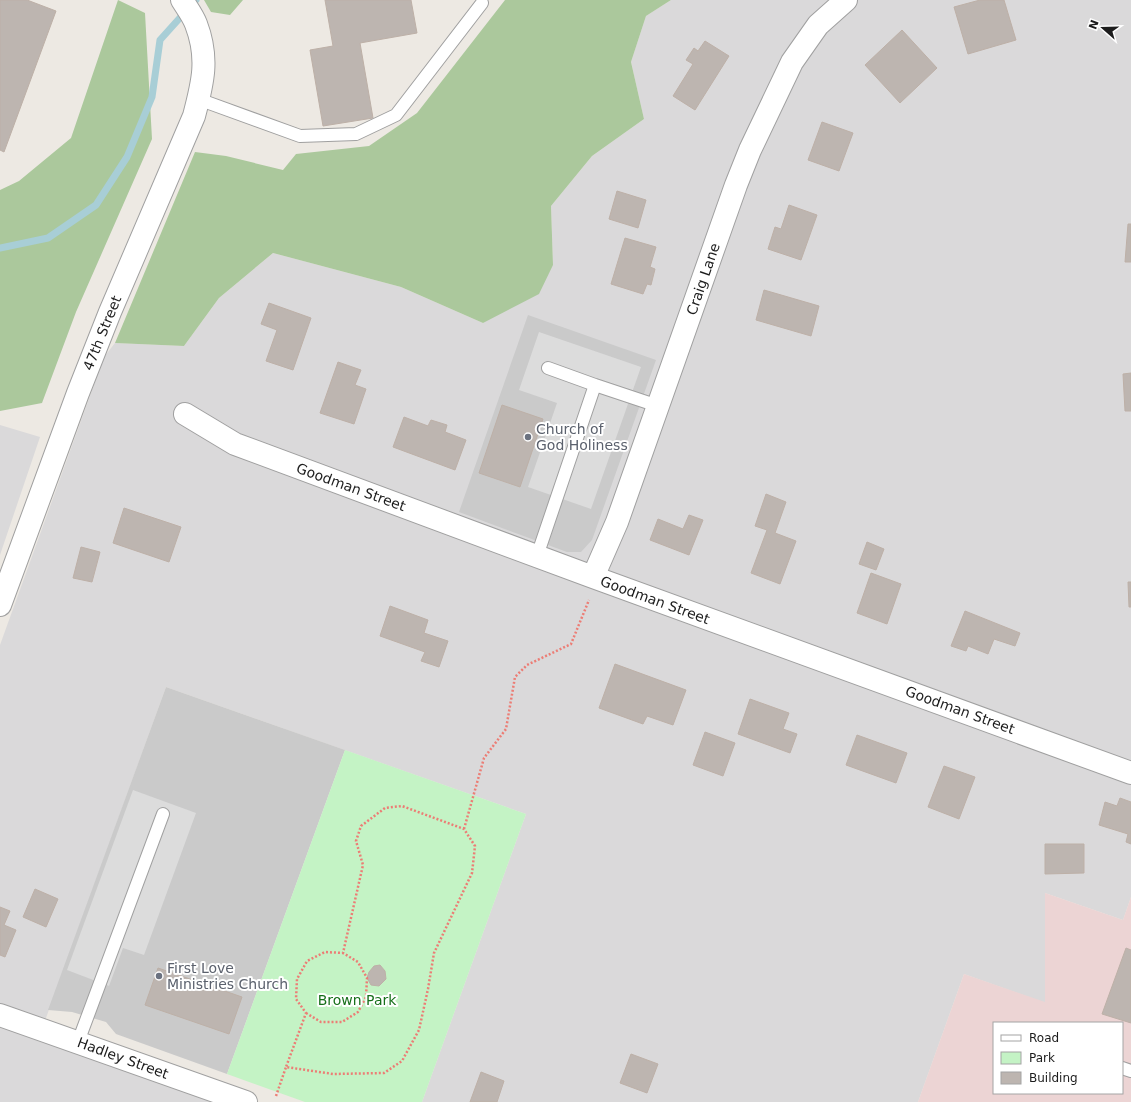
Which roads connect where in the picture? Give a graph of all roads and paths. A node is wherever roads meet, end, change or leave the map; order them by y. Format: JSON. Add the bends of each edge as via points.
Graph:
{"nodes":[{"id":1,"x":182,"y":0,"type":"edge"},
{"id":2,"x":846,"y":0,"type":"edge"},
{"id":3,"x":482,"y":3,"type":"dead end"},
{"id":4,"x":198,"y":99,"type":"junction"},
{"id":5,"x":548,"y":368,"type":"dead end"},
{"id":6,"x":595,"y":384,"type":"junction"},
{"id":7,"x":658,"y":406,"type":"junction"},
{"id":8,"x":185,"y":414,"type":"dead end"},
{"id":9,"x":537,"y":556,"type":"junction"},
{"id":10,"x":595,"y":578,"type":"junction"},
{"id":11,"x":0,"y":605,"type":"edge"},
{"id":12,"x":1131,"y":773,"type":"edge"},
{"id":13,"x":163,"y":814,"type":"dead end"},
{"id":14,"x":464,"y":829,"type":"junction"},
{"id":15,"x":343,"y":953,"type":"junction"},
{"id":16,"x":306,"y":1013,"type":"junction"},
{"id":17,"x":0,"y":1015,"type":"edge"},
{"id":18,"x":78,"y":1042,"type":"junction"},
{"id":19,"x":286,"y":1067,"type":"junction"},
{"id":20,"x":276,"y":1096,"type":"dead end"},
{"id":21,"x":246,"y":1102,"type":"edge"}],
"edges":[{"from":1,"to":4,"type":"street","name":"47th Street","via":[[196,23],[203,49],[202,84]]},
{"from":2,"to":7,"type":"street","name":"Craig Lane","via":[[818,25],[792,62],[750,150]]},
{"from":3,"to":4,"type":"lane","via":[[396,115],[356,134],[300,136]]},
{"from":4,"to":11,"type":"street","name":"47th Street","via":[[194,116],[110,312]]},
{"from":5,"to":6,"type":"lane"},
{"from":6,"to":7,"type":"lane"},
{"from":6,"to":9,"type":"lane"},
{"from":7,"to":10,"type":"street","name":"Craig Lane"},
{"from":8,"to":9,"type":"street","name":"Goodman Street","via":[[235,444]]},
{"from":9,"to":10,"type":"street","name":"Goodman Street"},
{"from":10,"to":12,"type":"street","name":"Goodman Street"},
{"from":10,"to":14,"type":"path","via":[[571,644],[526,664],[515,677],[506,728],[484,758]]},
{"from":13,"to":18,"type":"lane"},
{"from":14,"to":15,"type":"path","via":[[402,806],[386,808],[361,826],[356,842],[363,865]]},
{"from":14,"to":19,"type":"path","via":[[476,846],[472,873],[434,953],[419,1030],[402,1061],[384,1073],[333,1074]]},
{"from":15,"to":16,"type":"path","via":[[325,952],[307,960],[297,979],[296,999]]},
{"from":15,"to":16,"type":"path","via":[[358,962],[367,978],[366,997],[358,1012],[342,1022],[322,1022]]},
{"from":16,"to":19,"type":"path"},
{"from":17,"to":18,"type":"street","name":"Hadley Street"},
{"from":18,"to":21,"type":"street","name":"Hadley Street"},
{"from":19,"to":20,"type":"path"}]}
